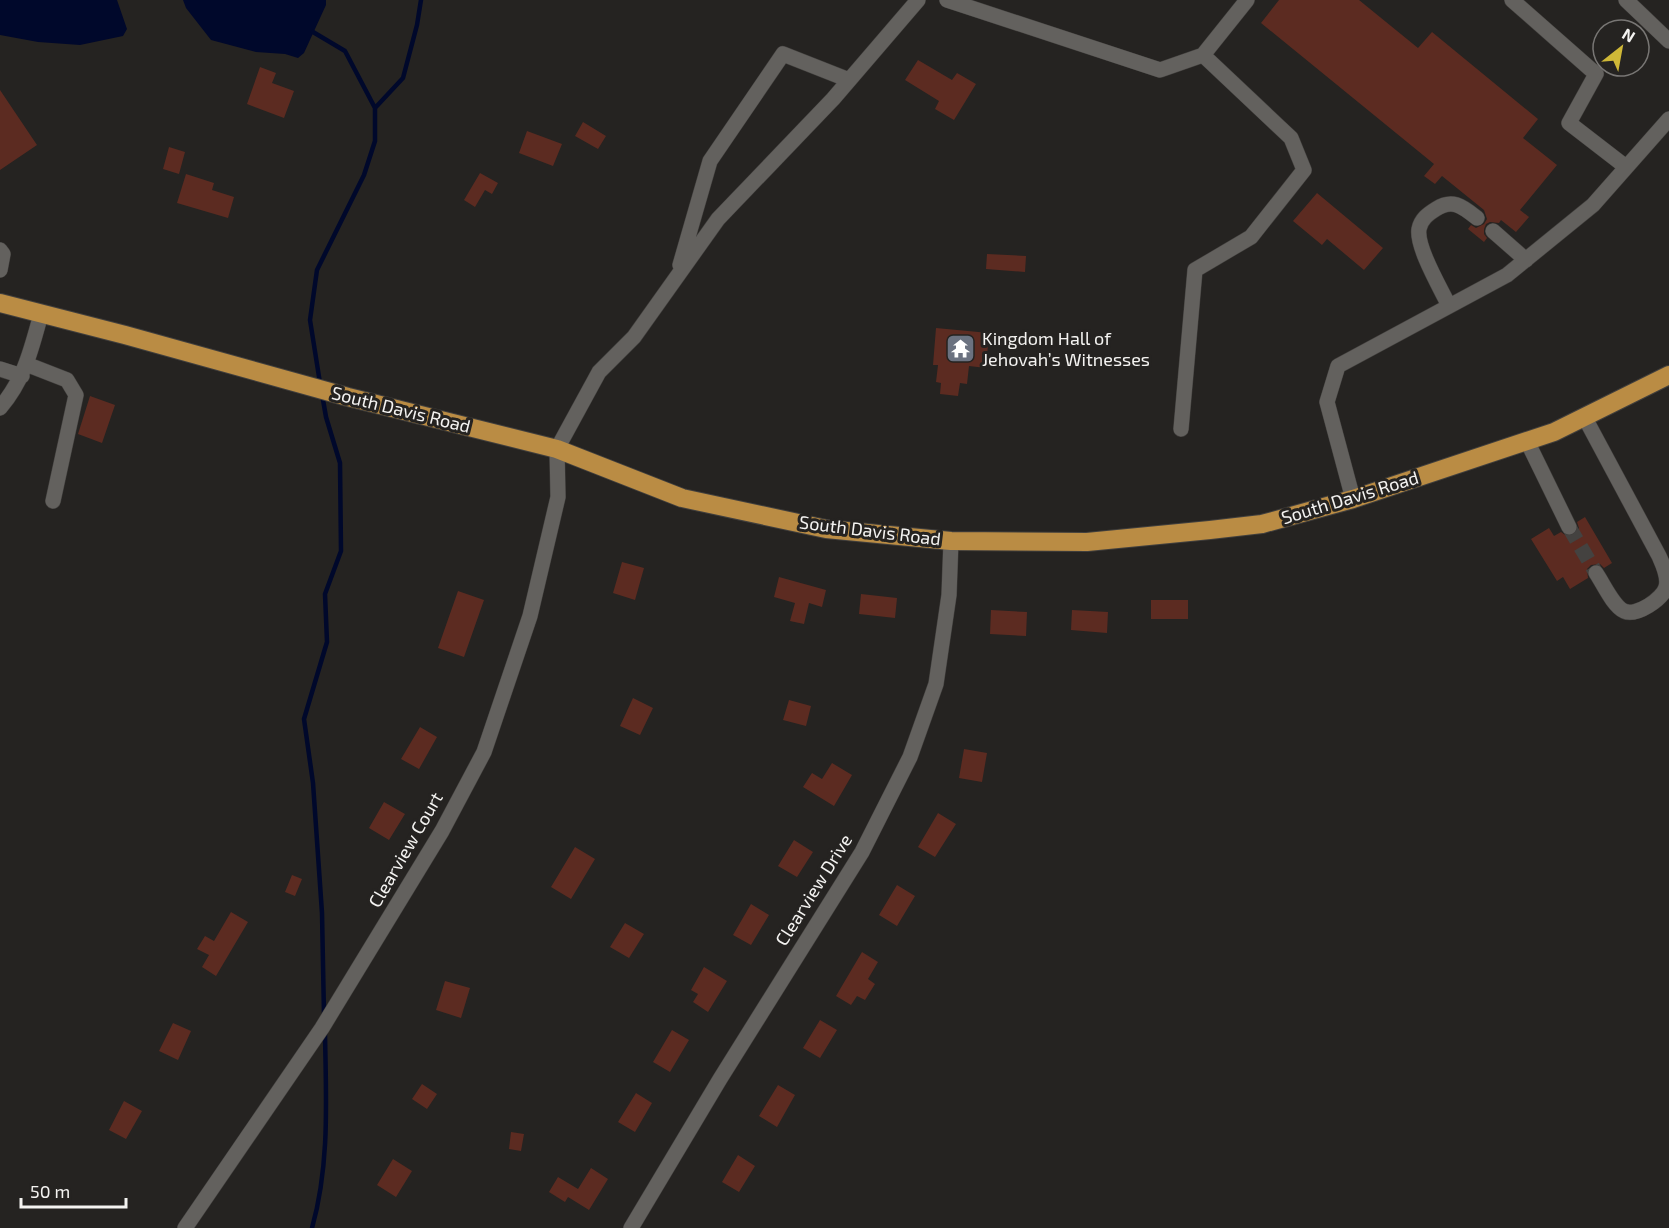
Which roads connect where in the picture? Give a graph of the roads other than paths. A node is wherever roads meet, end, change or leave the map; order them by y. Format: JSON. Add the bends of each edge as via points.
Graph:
{"nodes":[{"id":1,"x":918,"y":0,"type":"edge"},
{"id":2,"x":947,"y":0,"type":"edge"},
{"id":3,"x":1247,"y":0,"type":"edge"},
{"id":4,"x":1512,"y":0,"type":"edge"},
{"id":5,"x":1626,"y":0,"type":"edge"},
{"id":6,"x":1669,"y":41,"type":"edge"},
{"id":7,"x":1203,"y":55,"type":"junction"},
{"id":8,"x":849,"y":80,"type":"junction"},
{"id":9,"x":1669,"y":119,"type":"edge"},
{"id":10,"x":1626,"y":167,"type":"junction"},
{"id":11,"x":1477,"y":218,"type":"dead end"},
{"id":12,"x":1493,"y":231,"type":"dead end"},
{"id":13,"x":0,"y":250,"type":"edge"},
{"id":14,"x":1526,"y":260,"type":"junction"},
{"id":15,"x":0,"y":270,"type":"edge"},
{"id":16,"x":677,"y":275,"type":"junction"},
{"id":17,"x":0,"y":303,"type":"edge"},
{"id":18,"x":1449,"y":306,"type":"junction"},
{"id":19,"x":41,"y":314,"type":"junction"},
{"id":20,"x":0,"y":369,"type":"edge"},
{"id":21,"x":24,"y":370,"type":"junction"},
{"id":22,"x":1669,"y":375,"type":"edge"},
{"id":23,"x":0,"y":408,"type":"edge"},
{"id":24,"x":1585,"y":418,"type":"junction"},
{"id":25,"x":1181,"y":429,"type":"dead end"},
{"id":26,"x":1527,"y":441,"type":"junction"},
{"id":27,"x":557,"y":449,"type":"junction"},
{"id":28,"x":1353,"y":499,"type":"junction"},
{"id":29,"x":53,"y":501,"type":"dead end"},
{"id":30,"x":1569,"y":527,"type":"tunnel mouth"},
{"id":31,"x":951,"y":542,"type":"junction"},
{"id":32,"x":1596,"y":573,"type":"tunnel mouth"},
{"id":33,"x":186,"y":1228,"type":"edge"},
{"id":34,"x":631,"y":1228,"type":"edge"}],
"edges":[{"from":1,"to":8,"type":"street"},
{"from":2,"to":7,"type":"street","via":[[1160,70]]},
{"from":3,"to":7,"type":"street"},
{"from":4,"to":10,"type":"street","via":[[1596,74],[1569,123]]},
{"from":5,"to":6,"type":"street"},
{"from":7,"to":25,"type":"street","via":[[1291,138],[1304,170],[1251,237],[1195,270]]},
{"from":8,"to":16,"type":"street","via":[[718,219]]},
{"from":8,"to":16,"type":"street","via":[[783,54],[710,161]]},
{"from":9,"to":10,"type":"street"},
{"from":10,"to":14,"type":"street","via":[[1593,206]]},
{"from":11,"to":18,"type":"street","via":[[1449,203],[1421,222],[1421,247]]},
{"from":12,"to":14,"type":"street"},
{"from":13,"to":15,"type":"street"},
{"from":14,"to":18,"type":"street","via":[[1507,275]]},
{"from":16,"to":27,"type":"street","via":[[634,337],[599,372]]},
{"from":17,"to":19,"type":"main road","name":"South Davis Road"},
{"from":18,"to":28,"type":"street","via":[[1338,366],[1327,402]]},
{"from":19,"to":21,"type":"street"},
{"from":19,"to":27,"type":"main road","name":"South Davis Road"},
{"from":20,"to":21,"type":"street"},
{"from":21,"to":23,"type":"street"},
{"from":21,"to":29,"type":"street","via":[[68,380],[76,395]]},
{"from":22,"to":24,"type":"main road","name":"South Davis Road"},
{"from":24,"to":26,"type":"main road","name":"South Davis Road"},
{"from":24,"to":32,"type":"street","via":[[1659,556],[1666,587],[1659,599],[1635,613],[1624,611]]},
{"from":26,"to":28,"type":"main road","name":"South Davis Road"},
{"from":26,"to":30,"type":"street"},
{"from":27,"to":31,"type":"main road","name":"South Davis Road","via":[[682,498],[826,529]]},
{"from":27,"to":33,"type":"street","name":"Clearview Court","via":[[558,497],[530,616],[484,752],[442,831],[322,1028]]},
{"from":28,"to":31,"type":"main road","name":"South Davis Road","via":[[1262,524],[1210,530],[1087,542]]},
{"from":31,"to":34,"type":"street","name":"Clearview Drive","via":[[949,595],[936,684],[910,757],[862,852]]}]}
